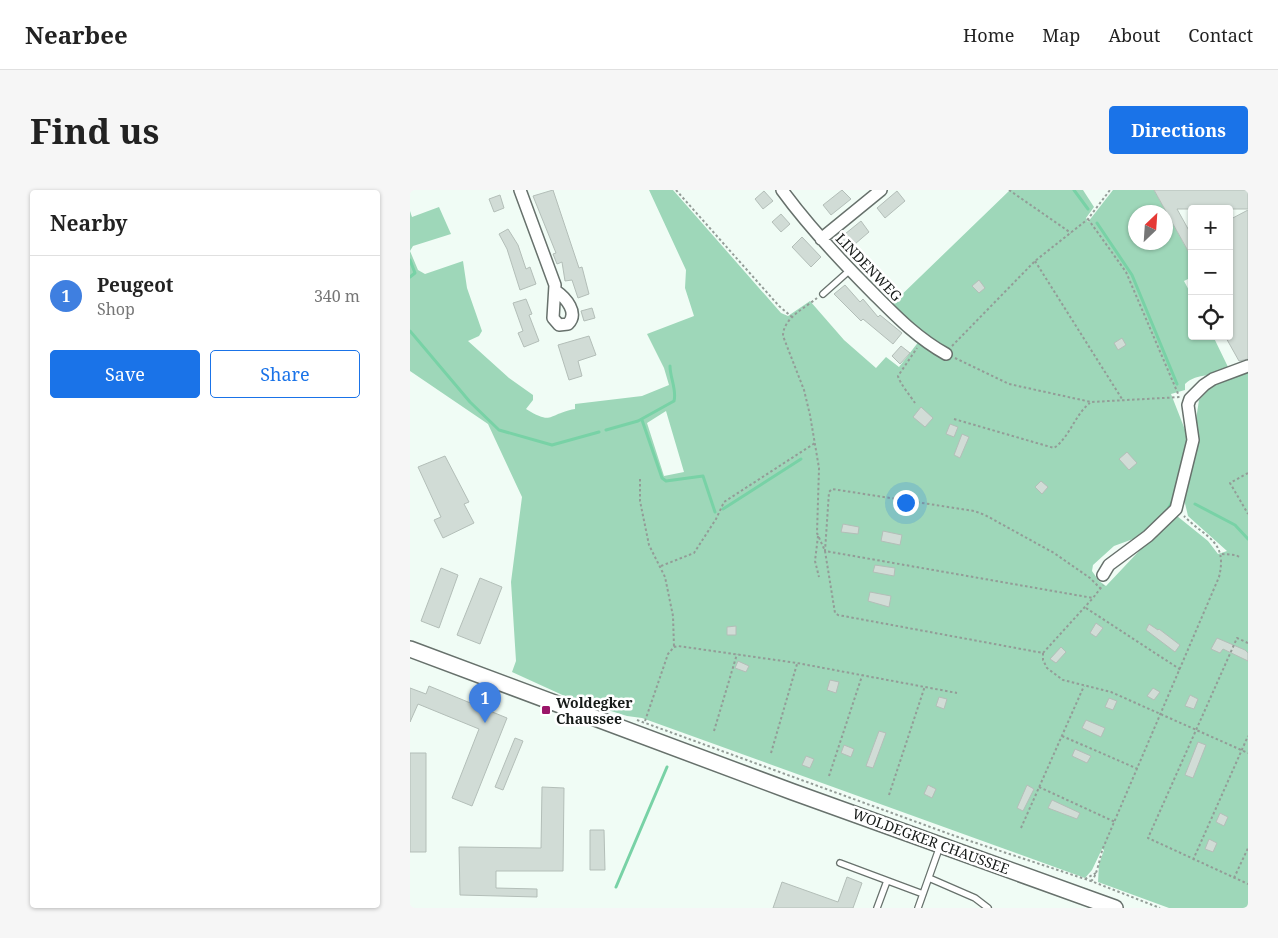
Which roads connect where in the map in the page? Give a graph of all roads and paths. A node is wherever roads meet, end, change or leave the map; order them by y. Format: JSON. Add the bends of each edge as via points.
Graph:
{"nodes":[{"id":1,"x":520,"y":190,"type":"edge"},
{"id":2,"x":676,"y":190,"type":"edge"},
{"id":3,"x":782,"y":190,"type":"edge"},
{"id":4,"x":881,"y":190,"type":"edge"},
{"id":5,"x":1009,"y":190,"type":"edge"},
{"id":6,"x":1110,"y":190,"type":"edge"},
{"id":7,"x":1088,"y":219,"type":"junction"},
{"id":8,"x":1071,"y":233,"type":"junction"},
{"id":9,"x":821,"y":239,"type":"junction"},
{"id":10,"x":1036,"y":261,"type":"junction"},
{"id":11,"x":850,"y":270,"type":"junction"},
{"id":12,"x":556,"y":291,"type":"dead end"},
{"id":13,"x":823,"y":294,"type":"joint"},
{"id":14,"x":792,"y":317,"type":"junction"},
{"id":15,"x":923,"y":340,"type":"junction"},
{"id":16,"x":946,"y":354,"type":"junction"},
{"id":17,"x":1248,"y":366,"type":"edge"},
{"id":18,"x":1184,"y":398,"type":"junction"},
{"id":19,"x":1122,"y":399,"type":"junction"},
{"id":20,"x":1091,"y":402,"type":"junction"},
{"id":21,"x":915,"y":404,"type":"dead end"},
{"id":22,"x":954,"y":419,"type":"dead end"},
{"id":23,"x":815,"y":444,"type":"junction"},
{"id":24,"x":1248,"y":473,"type":"edge"},
{"id":25,"x":640,"y":479,"type":"dead end"},
{"id":26,"x":1176,"y":509,"type":"junction"},
{"id":27,"x":1248,"y":514,"type":"edge"},
{"id":28,"x":818,"y":536,"type":"junction"},
{"id":29,"x":825,"y":550,"type":"junction"},
{"id":30,"x":1222,"y":554,"type":"junction"},
{"id":31,"x":1241,"y":558,"type":"dead end"},
{"id":32,"x":661,"y":566,"type":"junction"},
{"id":33,"x":1104,"y":576,"type":"dead end"},
{"id":34,"x":819,"y":577,"type":"dead end"},
{"id":35,"x":1093,"y":598,"type":"junction"},
{"id":36,"x":1086,"y":608,"type":"junction"},
{"id":37,"x":1248,"y":643,"type":"edge"},
{"id":38,"x":674,"y":647,"type":"junction"},
{"id":39,"x":410,"y":649,"type":"edge"},
{"id":40,"x":1043,"y":652,"type":"junction"},
{"id":41,"x":738,"y":654,"type":"junction"},
{"id":42,"x":797,"y":664,"type":"junction"},
{"id":43,"x":1181,"y":670,"type":"junction"},
{"id":44,"x":862,"y":675,"type":"junction"},
{"id":45,"x":926,"y":686,"type":"junction"},
{"id":46,"x":1084,"y":686,"type":"junction"},
{"id":47,"x":958,"y":693,"type":"dead end"},
{"id":48,"x":1160,"y":715,"type":"junction"},
{"id":49,"x":639,"y":726,"type":"junction"},
{"id":50,"x":714,"y":731,"type":"dead end"},
{"id":51,"x":1198,"y":731,"type":"junction"},
{"id":52,"x":1062,"y":736,"type":"junction"},
{"id":53,"x":1248,"y":736,"type":"edge"},
{"id":54,"x":1242,"y":750,"type":"junction"},
{"id":55,"x":771,"y":753,"type":"dead end"},
{"id":56,"x":1248,"y":753,"type":"edge"},
{"id":57,"x":1138,"y":769,"type":"junction"},
{"id":58,"x":829,"y":776,"type":"dead end"},
{"id":59,"x":1039,"y":787,"type":"junction"},
{"id":60,"x":889,"y":795,"type":"dead end"},
{"id":61,"x":1115,"y":822,"type":"junction"},
{"id":62,"x":1022,"y":828,"type":"dead end"},
{"id":63,"x":941,"y":844,"type":"junction"},
{"id":64,"x":1248,"y":848,"type":"edge"},
{"id":65,"x":1193,"y":860,"type":"junction"},
{"id":66,"x":840,"y":863,"type":"dead end"},
{"id":67,"x":1096,"y":872,"type":"junction"},
{"id":68,"x":929,"y":878,"type":"junction"},
{"id":69,"x":1234,"y":878,"type":"junction"},
{"id":70,"x":1085,"y":879,"type":"junction"},
{"id":71,"x":1095,"y":879,"type":"junction"},
{"id":72,"x":886,"y":881,"type":"junction"},
{"id":73,"x":1091,"y":881,"type":"junction"},
{"id":74,"x":1097,"y":883,"type":"junction"},
{"id":75,"x":1248,"y":884,"type":"edge"},
{"id":76,"x":923,"y":894,"type":"junction"},
{"id":77,"x":877,"y":908,"type":"edge"},
{"id":78,"x":918,"y":908,"type":"edge"},
{"id":79,"x":988,"y":908,"type":"edge"},
{"id":80,"x":1115,"y":908,"type":"edge"},
{"id":81,"x":1160,"y":908,"type":"edge"}],
"edges":[{"from":1,"to":12,"type":"street"},
{"from":2,"to":14,"type":"path"},
{"from":3,"to":9,"type":"street","name":"LINDENWEG"},
{"from":4,"to":9,"type":"street"},
{"from":5,"to":8,"type":"path"},
{"from":6,"to":7,"type":"path"},
{"from":7,"to":8,"type":"path"},
{"from":7,"to":18,"type":"path","via":[[1126,272]]},
{"from":8,"to":10,"type":"path"},
{"from":9,"to":11,"type":"street","name":"LINDENWEG"},
{"from":10,"to":16,"type":"path"},
{"from":10,"to":19,"type":"path"},
{"from":11,"to":13,"type":"lane"},
{"from":11,"to":15,"type":"street","name":"LINDENWEG"},
{"from":13,"to":14,"type":"path"},
{"from":14,"to":23,"type":"path","via":[[785,325],[783,336],[804,390]]},
{"from":15,"to":16,"type":"street","name":"LINDENWEG"},
{"from":15,"to":21,"type":"path","via":[[898,376]]},
{"from":16,"to":20,"type":"path","via":[[997,380]]},
{"from":17,"to":18,"type":"street","via":[[1213,379]]},
{"from":18,"to":19,"type":"path"},
{"from":18,"to":26,"type":"street","via":[[1193,440]]},
{"from":19,"to":20,"type":"path"},
{"from":20,"to":22,"type":"path","via":[[1054,448]]},
{"from":23,"to":28,"type":"path","via":[[819,468]]},
{"from":23,"to":32,"type":"path","via":[[724,502],[694,553]]},
{"from":24,"to":27,"type":"path","via":[[1230,483]]},
{"from":25,"to":32,"type":"path","via":[[640,501],[649,545]]},
{"from":26,"to":30,"type":"path","via":[[1211,538]]},
{"from":26,"to":33,"type":"street","via":[[1148,536],[1109,565]]},
{"from":28,"to":29,"type":"path"},
{"from":28,"to":34,"type":"path","via":[[815,560]]},
{"from":29,"to":35,"type":"path"},
{"from":29,"to":35,"type":"path","via":[[829,492],[832,489],[974,511],[1054,553],[1090,578],[1101,589]]},
{"from":29,"to":40,"type":"path","via":[[838,616]]},
{"from":30,"to":31,"type":"path"},
{"from":30,"to":43,"type":"path","via":[[1219,577]]},
{"from":32,"to":38,"type":"path","via":[[673,616]]},
{"from":35,"to":36,"type":"path"},
{"from":36,"to":40,"type":"path"},
{"from":36,"to":43,"type":"path"},
{"from":37,"to":51,"type":"path","via":[[1237,638]]},
{"from":38,"to":41,"type":"path"},
{"from":38,"to":49,"type":"path","via":[[668,654]]},
{"from":39,"to":49,"type":"main road","name":"WOLDEGKER CHAUSSEE"},
{"from":40,"to":46,"type":"path","via":[[1047,668],[1063,680]]},
{"from":41,"to":42,"type":"path"},
{"from":41,"to":50,"type":"path"},
{"from":42,"to":44,"type":"path"},
{"from":42,"to":55,"type":"path"},
{"from":43,"to":48,"type":"path"},
{"from":44,"to":45,"type":"path"},
{"from":44,"to":58,"type":"path"},
{"from":45,"to":47,"type":"path"},
{"from":45,"to":60,"type":"path"},
{"from":46,"to":48,"type":"path","via":[[1111,692]]},
{"from":46,"to":52,"type":"path"},
{"from":48,"to":51,"type":"path"},
{"from":48,"to":57,"type":"path"},
{"from":49,"to":63,"type":"main road","name":"WOLDEGKER CHAUSSEE"},
{"from":49,"to":70,"type":"path"},
{"from":51,"to":54,"type":"path"},
{"from":51,"to":65,"type":"path","via":[[1148,838]]},
{"from":52,"to":57,"type":"path"},
{"from":52,"to":59,"type":"path"},
{"from":53,"to":54,"type":"path"},
{"from":54,"to":56,"type":"path"},
{"from":54,"to":65,"type":"path"},
{"from":57,"to":61,"type":"path"},
{"from":59,"to":61,"type":"path"},
{"from":59,"to":62,"type":"path"},
{"from":61,"to":67,"type":"path"},
{"from":63,"to":68,"type":"lane"},
{"from":63,"to":80,"type":"main road","name":"WOLDEGKER CHAUSSEE","via":[[1085,900]]},
{"from":64,"to":69,"type":"path"},
{"from":65,"to":69,"type":"path"},
{"from":66,"to":72,"type":"lane"},
{"from":67,"to":70,"type":"path"},
{"from":67,"to":71,"type":"path"},
{"from":68,"to":76,"type":"lane"},
{"from":68,"to":79,"type":"lane","via":[[976,898]]},
{"from":69,"to":75,"type":"path"},
{"from":70,"to":73,"type":"path"},
{"from":71,"to":73,"type":"path"},
{"from":71,"to":74,"type":"path"},
{"from":72,"to":76,"type":"lane"},
{"from":72,"to":77,"type":"lane"},
{"from":73,"to":74,"type":"path"},
{"from":74,"to":81,"type":"path"},
{"from":76,"to":78,"type":"lane"}]}
